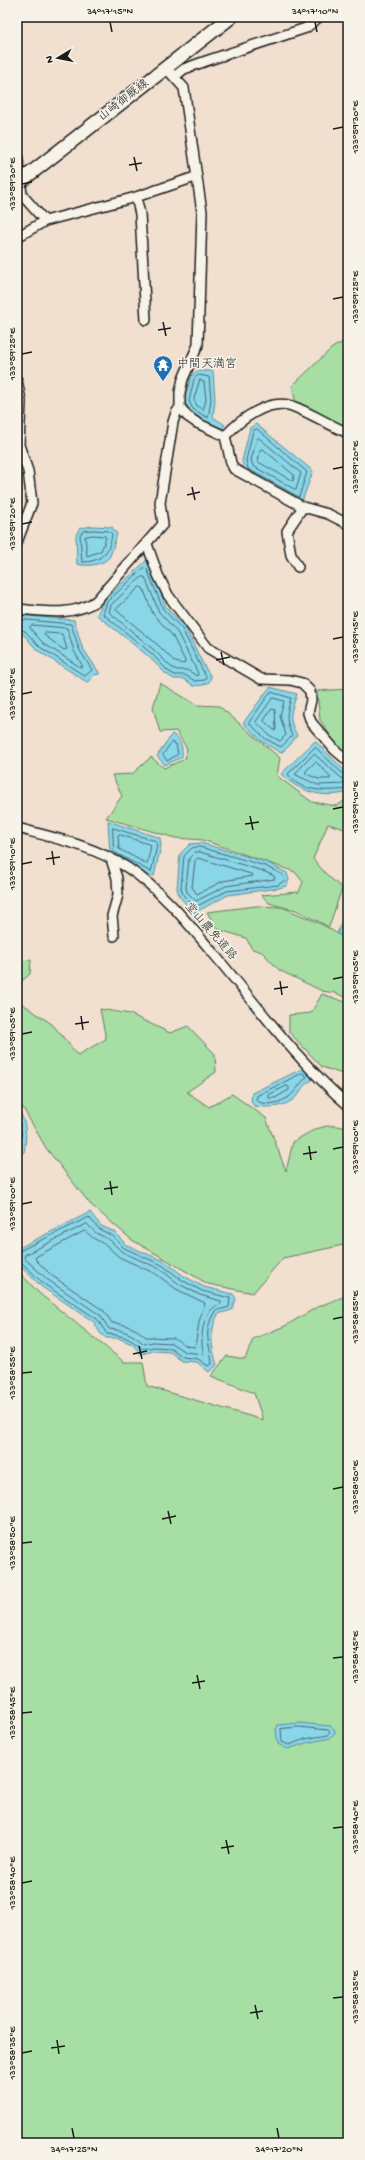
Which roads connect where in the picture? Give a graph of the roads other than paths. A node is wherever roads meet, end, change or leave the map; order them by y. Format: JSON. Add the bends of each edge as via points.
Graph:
{"nodes":[{"id":1,"x":231,"y":17,"type":"edge"},
{"id":2,"x":319,"y":17,"type":"edge"},
{"id":3,"x":170,"y":72,"type":"junction"},
{"id":4,"x":17,"y":152,"type":"edge"},
{"id":5,"x":195,"y":176,"type":"junction"},
{"id":6,"x":18,"y":183,"type":"edge"},
{"id":7,"x":136,"y":197,"type":"junction"},
{"id":8,"x":45,"y":222,"type":"junction"},
{"id":9,"x":17,"y":237,"type":"edge"},
{"id":10,"x":146,"y":320,"type":"dead end"},
{"id":11,"x":17,"y":380,"type":"edge"},
{"id":12,"x":180,"y":407,"type":"junction"},
{"id":13,"x":348,"y":432,"type":"edge"},
{"id":14,"x":225,"y":436,"type":"junction"},
{"id":15,"x":18,"y":446,"type":"edge"},
{"id":16,"x":303,"y":507,"type":"junction"},
{"id":17,"x":348,"y":524,"type":"edge"},
{"id":18,"x":17,"y":542,"type":"edge"},
{"id":19,"x":147,"y":544,"type":"junction"},
{"id":20,"x":298,"y":567,"type":"dead end"},
{"id":21,"x":17,"y":609,"type":"edge"},
{"id":22,"x":348,"y":760,"type":"edge"},
{"id":23,"x":17,"y":828,"type":"edge"},
{"id":24,"x":111,"y":859,"type":"junction"},
{"id":25,"x":114,"y":936,"type":"dead end"},
{"id":26,"x":348,"y":1105,"type":"edge"}],
"edges":[{"from":1,"to":3,"type":"main road","name":"山崎御厩線"},
{"from":2,"to":3,"type":"street","via":[[306,28]]},
{"from":3,"to":5,"type":"street","via":[[184,88]]},
{"from":3,"to":6,"type":"main road","name":"山崎御厩線"},
{"from":4,"to":6,"type":"street"},
{"from":5,"to":7,"type":"street"},
{"from":5,"to":12,"type":"street","via":[[202,212],[198,345],[183,379]]},
{"from":6,"to":8,"type":"street","via":[[22,195]]},
{"from":7,"to":8,"type":"street"},
{"from":7,"to":10,"type":"street","via":[[140,214]]},
{"from":8,"to":9,"type":"street"},
{"from":11,"to":15,"type":"street","via":[[21,401]]},
{"from":12,"to":14,"type":"street","via":[[197,423]]},
{"from":12,"to":19,"type":"street","via":[[173,422],[160,503],[164,524]]},
{"from":13,"to":14,"type":"street","via":[[292,406],[281,404],[239,421]]},
{"from":14,"to":16,"type":"street","via":[[234,469]]},
{"from":15,"to":18,"type":"street","via":[[28,471],[32,503]]},
{"from":16,"to":17,"type":"street","via":[[328,514]]},
{"from":16,"to":20,"type":"street","via":[[287,531],[291,555]]},
{"from":19,"to":21,"type":"street","via":[[90,606],[69,612]]},
{"from":19,"to":22,"type":"street","via":[[168,595],[208,648],[261,679],[302,683],[310,691],[308,713],[311,722],[334,750]]},
{"from":23,"to":24,"type":"street","name":"堂山農免道路","via":[[76,843]]},
{"from":24,"to":25,"type":"street","via":[[117,878],[118,895],[112,916]]},
{"from":24,"to":26,"type":"street","name":"堂山農免道路","via":[[152,886],[168,901],[315,1075]]}]}
